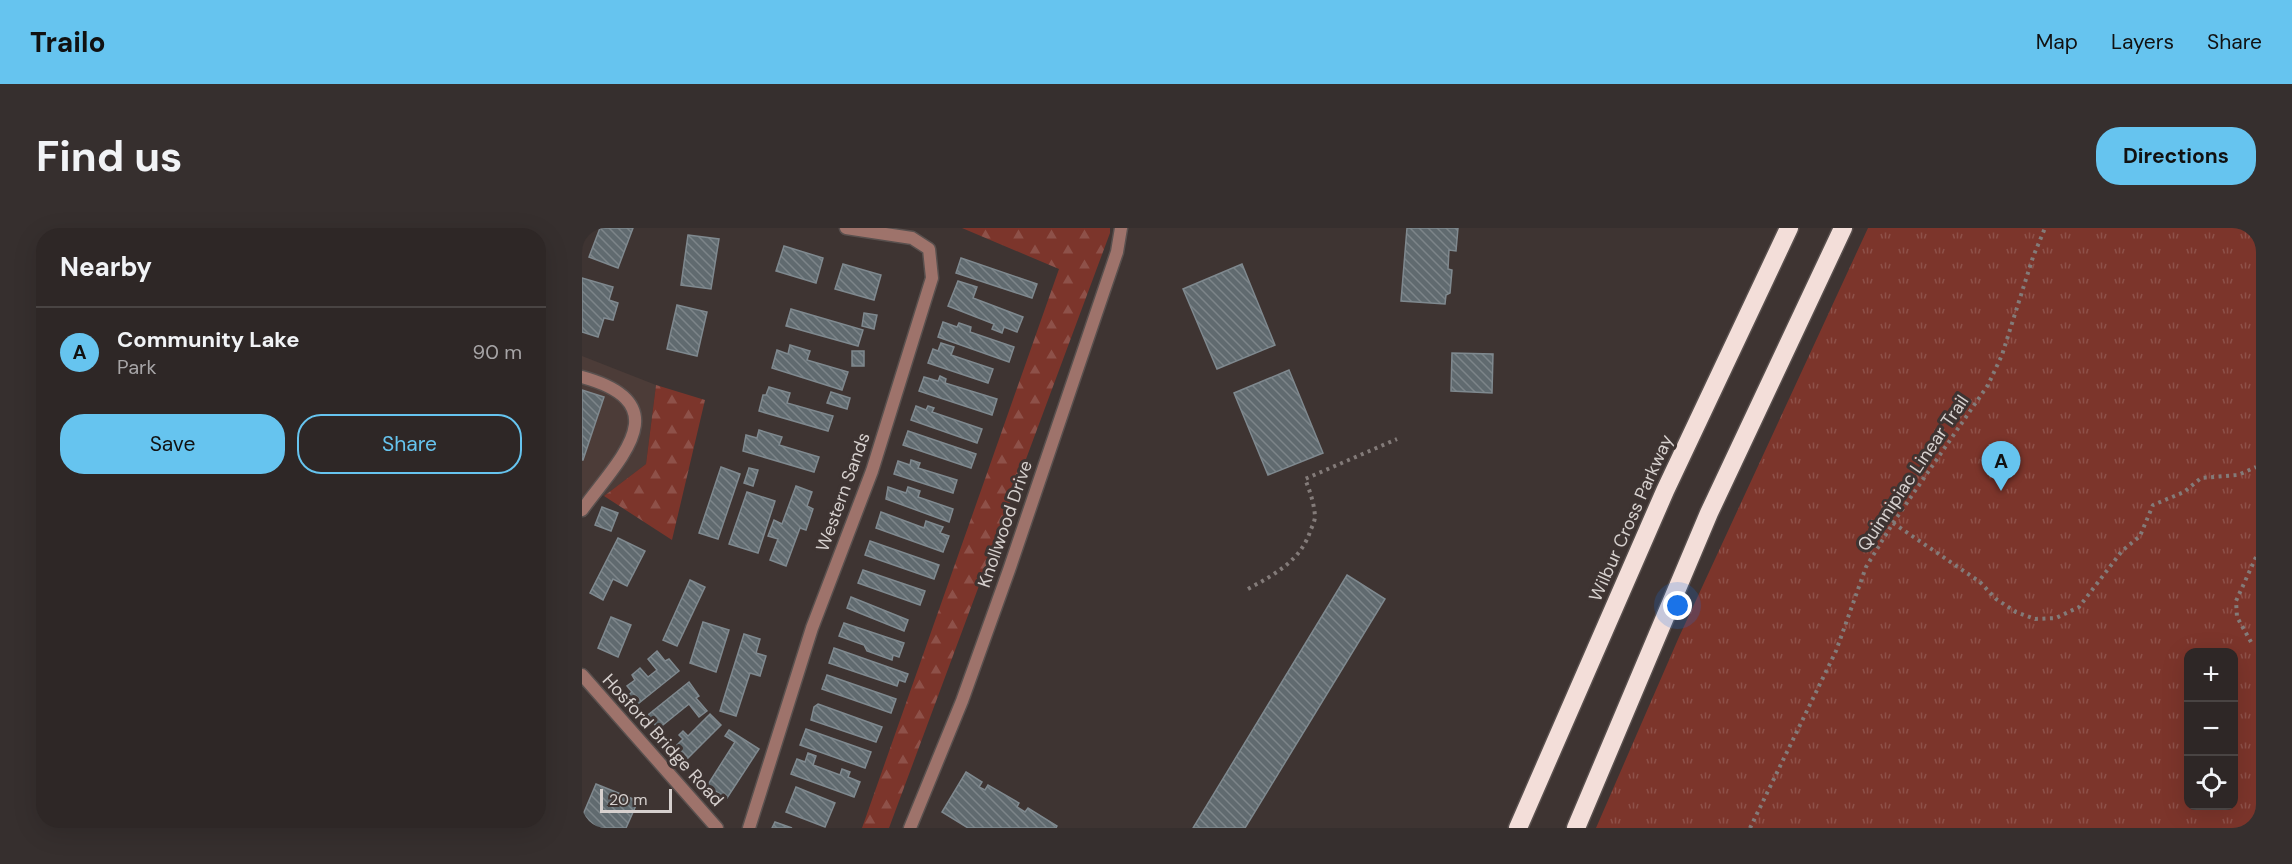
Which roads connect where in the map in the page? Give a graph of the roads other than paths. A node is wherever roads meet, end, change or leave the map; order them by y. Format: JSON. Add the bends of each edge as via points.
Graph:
{"nodes":[{"id":1,"x":846,"y":228,"type":"edge"},
{"id":2,"x":1121,"y":228,"type":"edge"},
{"id":3,"x":1789,"y":228,"type":"edge"},
{"id":4,"x":1843,"y":228,"type":"edge"},
{"id":5,"x":582,"y":377,"type":"edge"},
{"id":6,"x":582,"y":510,"type":"edge"},
{"id":7,"x":582,"y":675,"type":"edge"},
{"id":8,"x":717,"y":828,"type":"edge"},
{"id":9,"x":749,"y":828,"type":"edge"},
{"id":10,"x":910,"y":828,"type":"edge"},
{"id":11,"x":1518,"y":828,"type":"edge"},
{"id":12,"x":1576,"y":828,"type":"edge"}],
"edges":[{"from":1,"to":9,"type":"street","name":"Western Sands","via":[[912,238],[929,249],[932,278],[872,471],[813,628]]},
{"from":2,"to":10,"type":"street","name":"Knollwood Drive","via":[[1117,252],[1009,570],[962,701]]},
{"from":3,"to":11,"type":"highway","name":"Wilbur Cross Parkway","via":[[1665,491]]},
{"from":4,"to":12,"type":"highway","via":[[1709,513]]},
{"from":5,"to":6,"type":"street","via":[[615,388],[628,399],[634,415],[634,436]]},
{"from":7,"to":8,"type":"street","name":"Hosford Bridge Road"}]}
